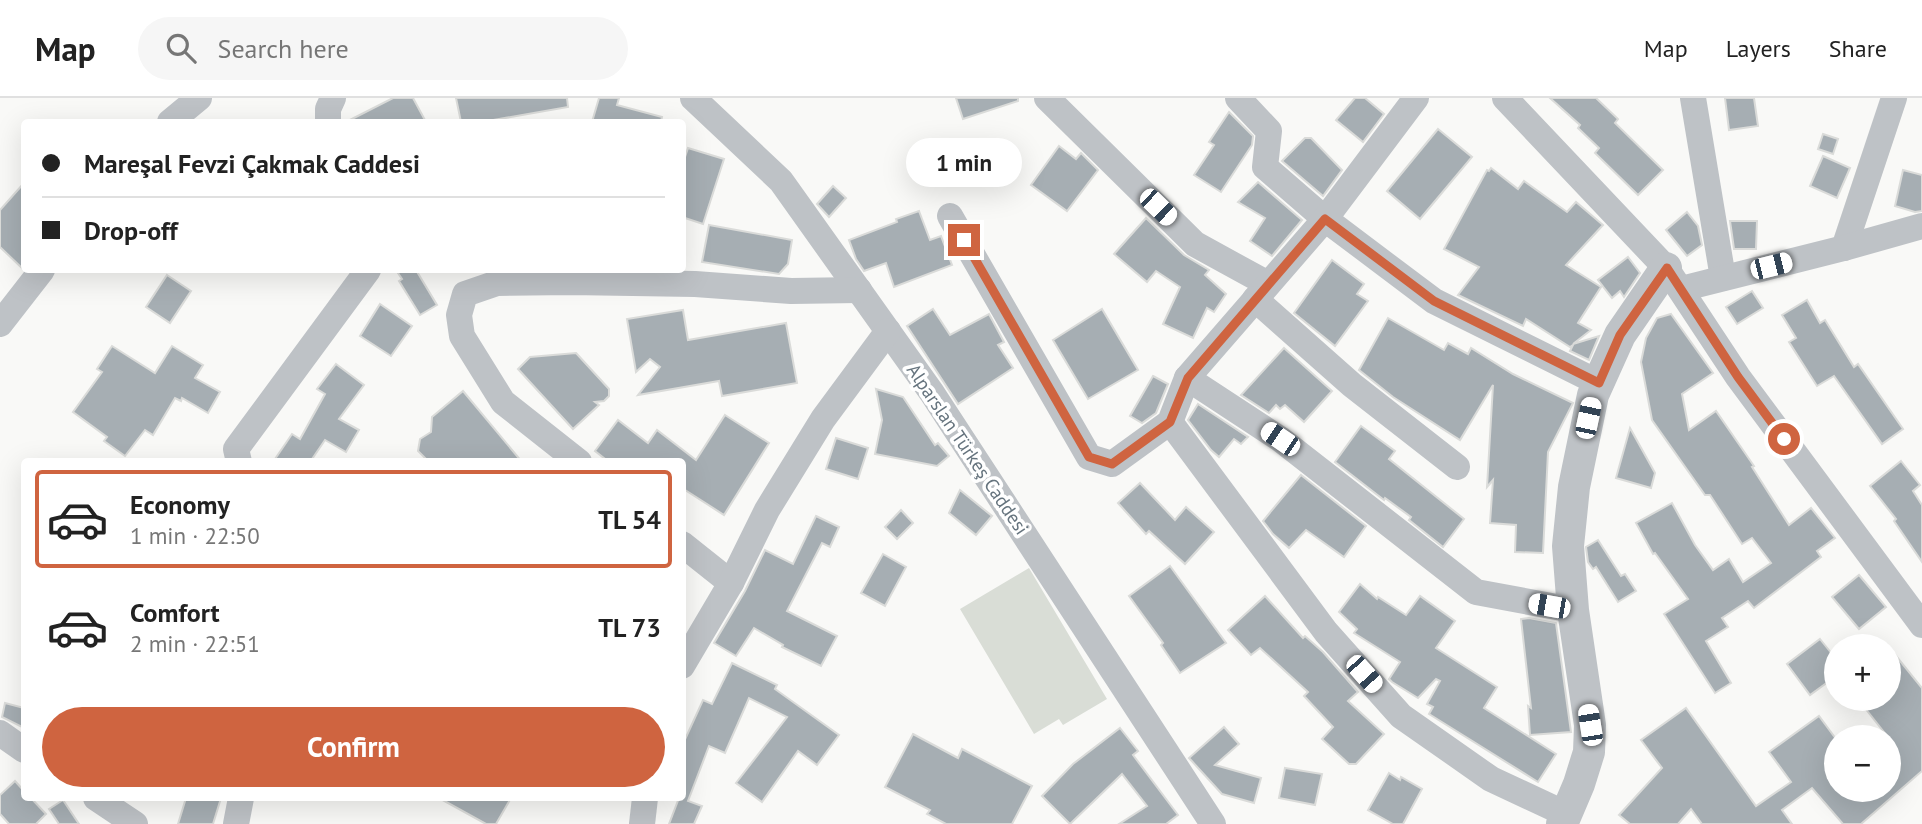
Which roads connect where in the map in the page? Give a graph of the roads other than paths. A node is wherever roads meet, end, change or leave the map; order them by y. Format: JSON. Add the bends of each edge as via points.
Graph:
{"nodes":[{"id":1,"x":198,"y":98,"type":"edge"},
{"id":2,"x":333,"y":98,"type":"edge"},
{"id":3,"x":693,"y":98,"type":"edge"},
{"id":4,"x":1047,"y":98,"type":"edge"},
{"id":5,"x":1238,"y":98,"type":"edge"},
{"id":6,"x":1416,"y":98,"type":"edge"},
{"id":7,"x":1505,"y":98,"type":"edge"},
{"id":8,"x":1693,"y":98,"type":"edge"},
{"id":9,"x":1894,"y":98,"type":"edge"},
{"id":10,"x":174,"y":119,"type":"edge"},
{"id":11,"x":328,"y":119,"type":"edge"},
{"id":12,"x":950,"y":216,"type":"dead end"},
{"id":13,"x":1325,"y":219,"type":"junction"},
{"id":14,"x":1922,"y":226,"type":"edge"},
{"id":15,"x":1844,"y":248,"type":"junction"},
{"id":16,"x":40,"y":273,"type":"edge"},
{"id":17,"x":366,"y":273,"type":"edge"},
{"id":18,"x":1674,"y":278,"type":"junction"},
{"id":19,"x":1723,"y":278,"type":"junction"},
{"id":20,"x":859,"y":290,"type":"junction"},
{"id":21,"x":1261,"y":292,"type":"junction"},
{"id":22,"x":0,"y":324,"type":"edge"},
{"id":23,"x":888,"y":331,"type":"junction"},
{"id":24,"x":1188,"y":378,"type":"junction"},
{"id":25,"x":1599,"y":383,"type":"junction"},
{"id":26,"x":1170,"y":422,"type":"junction"},
{"id":27,"x":238,"y":458,"type":"edge"},
{"id":28,"x":574,"y":458,"type":"edge"},
{"id":29,"x":1457,"y":467,"type":"dead end"},
{"id":30,"x":686,"y":547,"type":"edge"},
{"id":31,"x":731,"y":583,"type":"junction"},
{"id":32,"x":1573,"y":610,"type":"junction"},
{"id":33,"x":1922,"y":625,"type":"edge"},
{"id":34,"x":686,"y":659,"type":"edge"},
{"id":35,"x":0,"y":733,"type":"edge"},
{"id":36,"x":21,"y":748,"type":"edge"},
{"id":37,"x":100,"y":801,"type":"edge"},
{"id":38,"x":240,"y":801,"type":"edge"},
{"id":39,"x":645,"y":801,"type":"edge"},
{"id":40,"x":1564,"y":819,"type":"edge"},
{"id":41,"x":135,"y":824,"type":"edge"},
{"id":42,"x":236,"y":824,"type":"edge"},
{"id":43,"x":642,"y":824,"type":"edge"},
{"id":44,"x":1213,"y":824,"type":"edge"}],
"edges":[{"from":1,"to":10,"type":"street"},
{"from":2,"to":11,"type":"street"},
{"from":3,"to":20,"type":"street","name":"Alparslan Türkeş Caddesi","via":[[781,181]]},
{"from":4,"to":21,"type":"street","via":[[1195,244]]},
{"from":5,"to":13,"type":"street","via":[[1269,131],[1265,167]]},
{"from":6,"to":13,"type":"street"},
{"from":7,"to":18,"type":"street"},
{"from":8,"to":19,"type":"street"},
{"from":9,"to":15,"type":"street"},
{"from":12,"to":26,"type":"street","via":[[1089,457],[1112,464]]},
{"from":13,"to":21,"type":"street"},
{"from":13,"to":25,"type":"street","via":[[1434,301]]},
{"from":14,"to":15,"type":"street"},
{"from":15,"to":19,"type":"street"},
{"from":16,"to":22,"type":"street"},
{"from":17,"to":27,"type":"street","via":[[236,449]]},
{"from":18,"to":19,"type":"street"},
{"from":18,"to":25,"type":"street","via":[[1620,335]]},
{"from":18,"to":33,"type":"street","via":[[1738,377]]},
{"from":20,"to":23,"type":"street","name":"Alparslan Türkeş Caddesi"},
{"from":20,"to":28,"type":"street","via":[[571,282],[497,283],[465,294],[459,315],[463,336],[503,402]]},
{"from":21,"to":24,"type":"street"},
{"from":21,"to":29,"type":"street","via":[[1352,385]]},
{"from":23,"to":31,"type":"street","via":[[823,419],[767,510]]},
{"from":23,"to":44,"type":"street","name":"Alparslan Türkeş Caddesi"},
{"from":24,"to":26,"type":"street"},
{"from":24,"to":32,"type":"street","via":[[1280,439],[1476,592]]},
{"from":25,"to":32,"type":"street","via":[[1574,487],[1569,538]]},
{"from":26,"to":40,"type":"street","via":[[1326,632],[1401,716],[1491,779]]},
{"from":30,"to":31,"type":"street"},
{"from":31,"to":34,"type":"street"},
{"from":32,"to":40,"type":"street","via":[[1590,725],[1589,752]]},
{"from":35,"to":36,"type":"street"},
{"from":37,"to":41,"type":"street"},
{"from":38,"to":42,"type":"street"},
{"from":39,"to":43,"type":"street"}]}
